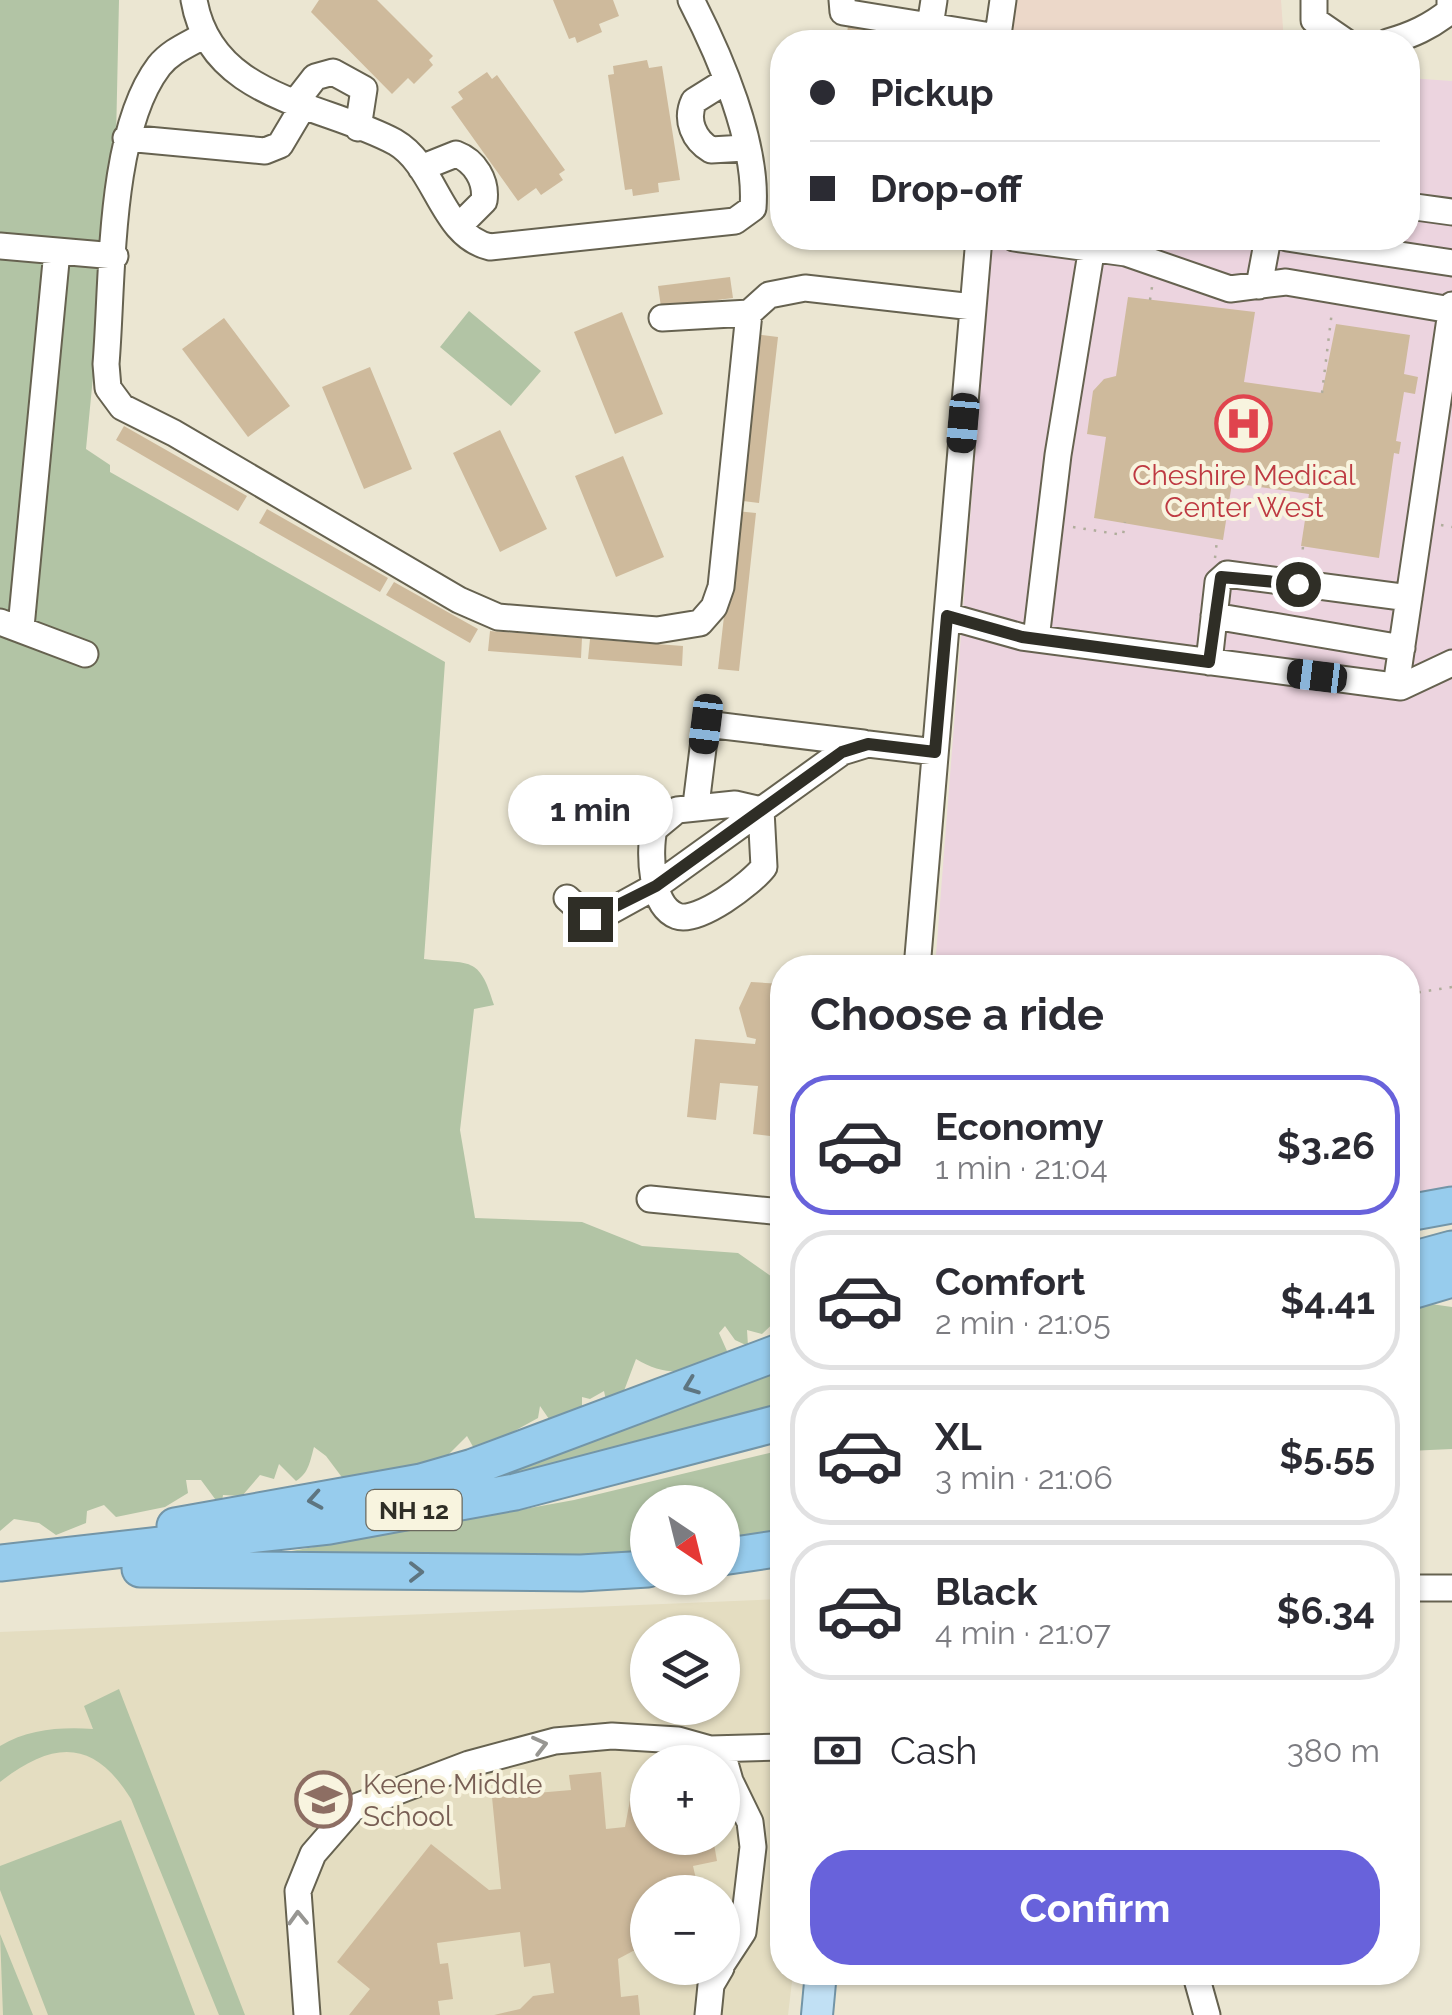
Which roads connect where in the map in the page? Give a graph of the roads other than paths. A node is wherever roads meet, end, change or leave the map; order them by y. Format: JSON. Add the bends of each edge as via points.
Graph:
{"nodes":[{"id":1,"x":194,"y":0,"type":"edge"},
{"id":2,"x":692,"y":0,"type":"edge"},
{"id":3,"x":842,"y":0,"type":"edge"},
{"id":4,"x":934,"y":0,"type":"edge"},
{"id":5,"x":1003,"y":0,"type":"edge"},
{"id":6,"x":1314,"y":0,"type":"edge"},
{"id":7,"x":1450,"y":0,"type":"edge"},
{"id":8,"x":930,"y":26,"type":"junction"},
{"id":9,"x":949,"y":30,"type":"edge"},
{"id":10,"x":998,"y":30,"type":"edge"},
{"id":11,"x":1329,"y":30,"type":"edge"},
{"id":12,"x":1420,"y":33,"type":"edge"},
{"id":13,"x":203,"y":36,"type":"junction"},
{"id":14,"x":726,"y":81,"type":"junction"},
{"id":15,"x":298,"y":106,"type":"junction"},
{"id":16,"x":358,"y":128,"type":"junction"},
{"id":17,"x":126,"y":138,"type":"junction"},
{"id":18,"x":746,"y":148,"type":"junction"},
{"id":19,"x":422,"y":168,"type":"junction"},
{"id":20,"x":1420,"y":208,"type":"edge"},
{"id":21,"x":1452,"y":212,"type":"edge"},
{"id":22,"x":459,"y":226,"type":"junction"},
{"id":23,"x":0,"y":246,"type":"edge"},
{"id":24,"x":978,"y":250,"type":"edge"},
{"id":25,"x":1092,"y":250,"type":"edge"},
{"id":26,"x":1103,"y":250,"type":"edge"},
{"id":27,"x":1266,"y":250,"type":"edge"},
{"id":28,"x":1366,"y":250,"type":"edge"},
{"id":29,"x":56,"y":251,"type":"junction"},
{"id":30,"x":115,"y":256,"type":"junction"},
{"id":31,"x":1452,"y":263,"type":"edge"},
{"id":32,"x":1259,"y":286,"type":"junction"},
{"id":33,"x":973,"y":307,"type":"junction"},
{"id":34,"x":1452,"y":308,"type":"edge"},
{"id":35,"x":750,"y":313,"type":"junction"},
{"id":36,"x":662,"y":318,"type":"dead end"},
{"id":37,"x":1441,"y":442,"type":"edge"},
{"id":38,"x":1409,"y":598,"type":"junction"},
{"id":39,"x":947,"y":616,"type":"junction"},
{"id":40,"x":1214,"y":616,"type":"junction"},
{"id":41,"x":11,"y":624,"type":"edge"},
{"id":42,"x":1452,"y":636,"type":"edge"},
{"id":43,"x":1036,"y":639,"type":"junction"},
{"id":44,"x":1402,"y":648,"type":"junction"},
{"id":45,"x":84,"y":654,"type":"dead end"},
{"id":46,"x":1209,"y":662,"type":"junction"},
{"id":47,"x":1450,"y":664,"type":"edge"},
{"id":48,"x":1396,"y":686,"type":"junction"},
{"id":49,"x":868,"y":744,"type":"junction"},
{"id":50,"x":935,"y":752,"type":"junction"},
{"id":51,"x":696,"y":805,"type":"junction"},
{"id":52,"x":761,"y":810,"type":"junction"},
{"id":53,"x":656,"y":886,"type":"junction"},
{"id":54,"x":568,"y":898,"type":"dead end"},
{"id":55,"x":918,"y":955,"type":"edge"},
{"id":56,"x":650,"y":1199,"type":"dead end"},
{"id":57,"x":1452,"y":1205,"type":"edge"},
{"id":58,"x":770,"y":1211,"type":"edge"},
{"id":59,"x":1420,"y":1211,"type":"edge"},
{"id":60,"x":1452,"y":1249,"type":"edge"},
{"id":61,"x":1420,"y":1258,"type":"edge"},
{"id":62,"x":1452,"y":1279,"type":"edge"},
{"id":63,"x":1420,"y":1288,"type":"edge"},
{"id":64,"x":770,"y":1356,"type":"edge"},
{"id":65,"x":770,"y":1425,"type":"edge"},
{"id":66,"x":770,"y":1550,"type":"edge"},
{"id":67,"x":740,"y":1555,"type":"edge"},
{"id":68,"x":39,"y":1562,"type":"junction"},
{"id":69,"x":0,"y":1563,"type":"edge"},
{"id":70,"x":630,"y":1570,"type":"edge"},
{"id":71,"x":1420,"y":1588,"type":"edge"},
{"id":72,"x":1452,"y":1588,"type":"edge"},
{"id":73,"x":710,"y":1745,"type":"edge"},
{"id":74,"x":770,"y":1747,"type":"edge"},
{"id":75,"x":740,"y":1748,"type":"edge"},
{"id":76,"x":740,"y":1802,"type":"edge"},
{"id":77,"x":740,"y":1937,"type":"edge"},
{"id":78,"x":711,"y":1985,"type":"edge"},
{"id":79,"x":820,"y":1985,"type":"edge"},
{"id":80,"x":1199,"y":1985,"type":"edge"},
{"id":81,"x":306,"y":2015,"type":"edge"},
{"id":82,"x":708,"y":2015,"type":"edge"},
{"id":83,"x":817,"y":2015,"type":"edge"},
{"id":84,"x":1207,"y":2015,"type":"edge"}],
"edges":[{"from":1,"to":13,"type":"street"},
{"from":2,"to":14,"type":"street"},
{"from":3,"to":8,"type":"street","via":[[842,12]]},
{"from":4,"to":8,"type":"street"},
{"from":5,"to":10,"type":"street"},
{"from":6,"to":11,"type":"street","via":[[1314,20]]},
{"from":7,"to":12,"type":"street","via":[[1450,11]]},
{"from":8,"to":9,"type":"street"},
{"from":13,"to":15,"type":"street","via":[[218,56]]},
{"from":13,"to":17,"type":"street","via":[[158,68]]},
{"from":14,"to":18,"type":"street"},
{"from":14,"to":18,"type":"street","via":[[694,101],[691,124],[711,150]]},
{"from":15,"to":16,"type":"street"},
{"from":15,"to":16,"type":"street","via":[[316,76],[332,72],[364,90]]},
{"from":15,"to":17,"type":"street","via":[[280,146],[265,152]]},
{"from":16,"to":19,"type":"street","via":[[395,143]]},
{"from":17,"to":30,"type":"street"},
{"from":18,"to":22,"type":"street","via":[[753,208],[735,221],[490,247]]},
{"from":19,"to":22,"type":"street"},
{"from":19,"to":22,"type":"street","via":[[456,154],[479,175],[484,201]]},
{"from":20,"to":21,"type":"street"},
{"from":23,"to":29,"type":"street"},
{"from":24,"to":33,"type":"street"},
{"from":25,"to":43,"type":"street"},
{"from":26,"to":32,"type":"street","via":[[1148,258],[1230,289]]},
{"from":27,"to":32,"type":"street"},
{"from":28,"to":31,"type":"street"},
{"from":29,"to":30,"type":"street"},
{"from":29,"to":41,"type":"street"},
{"from":30,"to":35,"type":"street","via":[[106,364],[108,388],[122,407],[498,617],[657,630],[707,617],[721,587]]},
{"from":32,"to":34,"type":"street","via":[[1286,282]]},
{"from":33,"to":35,"type":"street","via":[[805,288],[769,295]]},
{"from":33,"to":39,"type":"street"},
{"from":34,"to":37,"type":"street"},
{"from":35,"to":36,"type":"street"},
{"from":37,"to":38,"type":"street"},
{"from":38,"to":40,"type":"street","via":[[1227,574],[1218,582]]},
{"from":38,"to":44,"type":"street"},
{"from":39,"to":43,"type":"street"},
{"from":39,"to":50,"type":"street"},
{"from":40,"to":44,"type":"street"},
{"from":40,"to":46,"type":"street"},
{"from":41,"to":45,"type":"street"},
{"from":42,"to":47,"type":"street"},
{"from":43,"to":46,"type":"street"},
{"from":44,"to":48,"type":"street"},
{"from":46,"to":48,"type":"street"},
{"from":47,"to":48,"type":"street"},
{"from":49,"to":50,"type":"street"},
{"from":49,"to":51,"type":"street","via":[[706,724]]},
{"from":49,"to":52,"type":"street","via":[[842,752]]},
{"from":50,"to":55,"type":"street"},
{"from":51,"to":52,"type":"street"},
{"from":51,"to":53,"type":"street","via":[[677,810],[654,829]]},
{"from":52,"to":53,"type":"street"},
{"from":52,"to":53,"type":"street","via":[[765,854],[758,876],[690,917],[666,908]]},
{"from":53,"to":54,"type":"street","via":[[598,918],[590,919]]},
{"from":56,"to":58,"type":"street"},
{"from":57,"to":59,"type":"highway"},
{"from":60,"to":61,"type":"highway"},
{"from":62,"to":63,"type":"highway"},
{"from":64,"to":68,"type":"highway","one_way":true,"via":[[421,1482],[206,1520]]},
{"from":65,"to":68,"type":"highway","number":"NH 12","via":[[514,1492],[232,1540]]},
{"from":66,"to":67,"type":"highway"},
{"from":68,"to":69,"type":"highway","number":"NH 12"},
{"from":68,"to":70,"type":"highway","one_way":true,"via":[[170,1570]]},
{"from":71,"to":72,"type":"street"},
{"from":81,"to":73,"type":"street","one_way":true,"via":[[298,1891],[313,1854],[353,1808],[468,1764],[555,1741],[612,1736]]},
{"from":74,"to":75,"type":"street"},
{"from":76,"to":77,"type":"street","via":[[753,1847]]},
{"from":78,"to":82,"type":"street"},
{"from":79,"to":83,"type":"main road"},
{"from":80,"to":84,"type":"street"}]}
